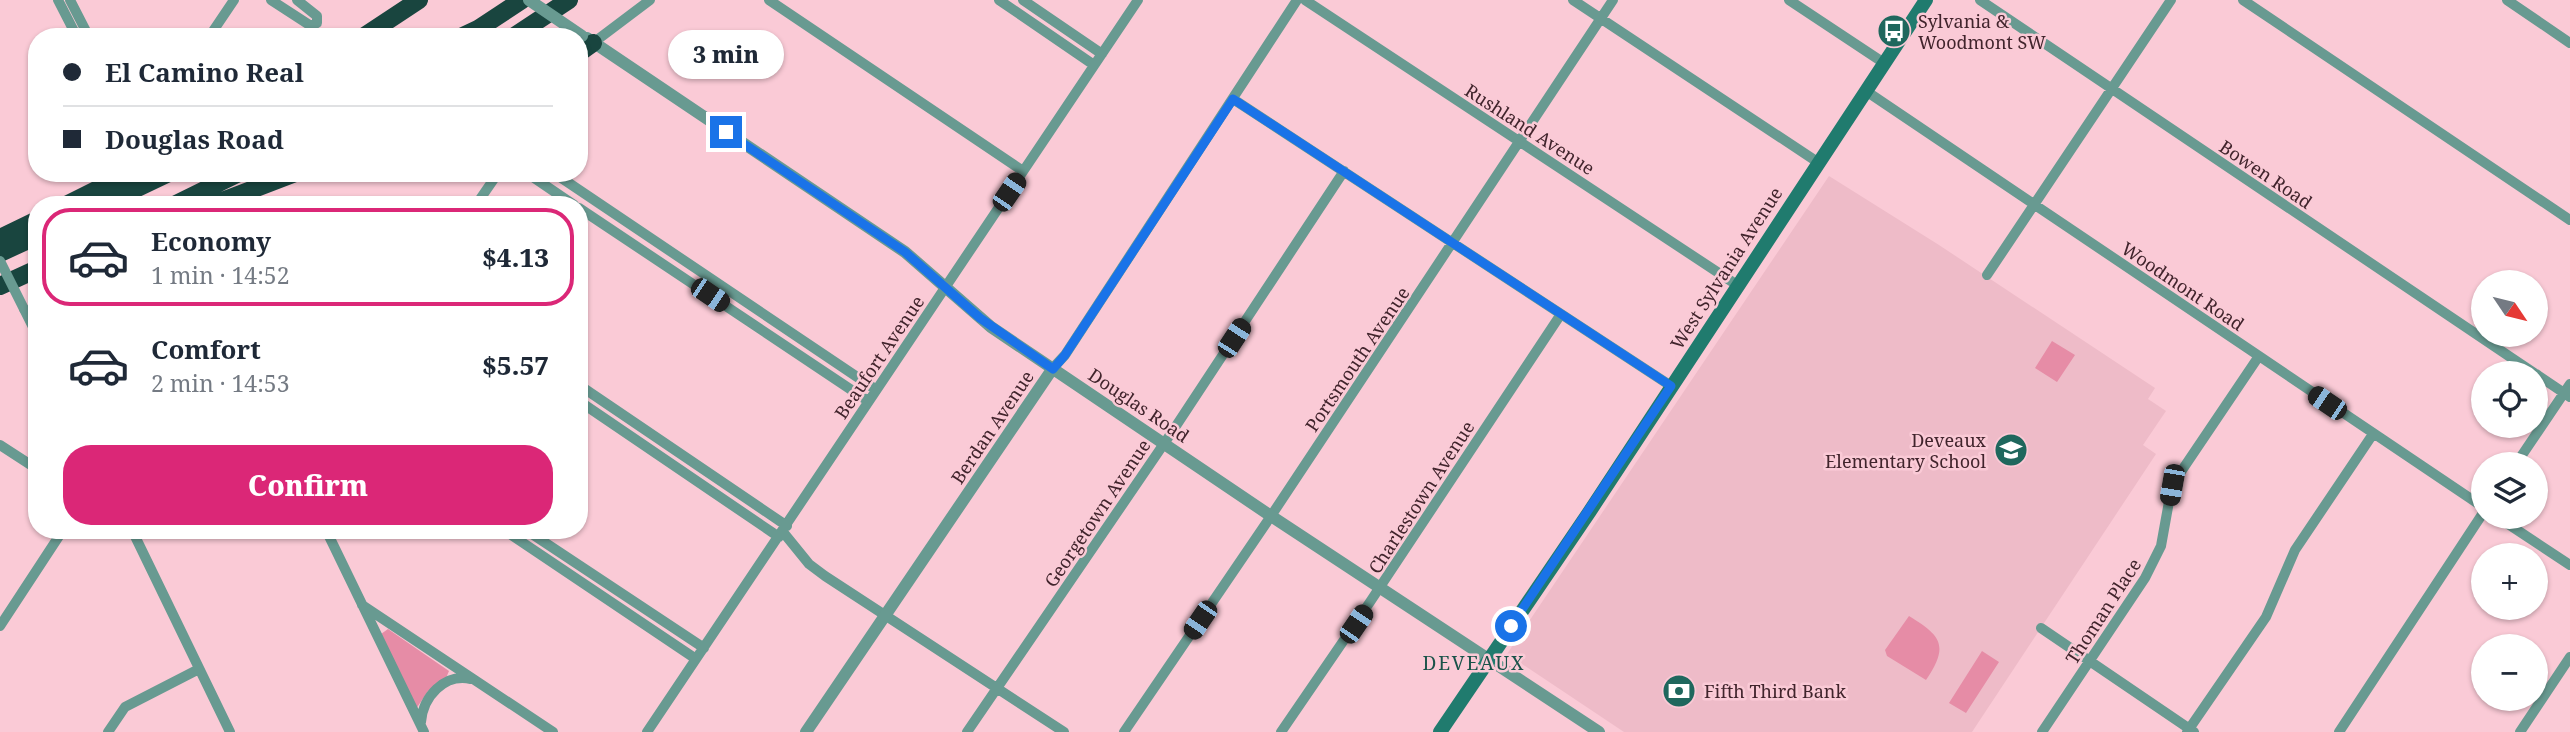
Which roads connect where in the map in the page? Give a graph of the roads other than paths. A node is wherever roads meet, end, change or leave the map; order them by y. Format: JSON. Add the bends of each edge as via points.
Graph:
{"nodes":[{"id":1,"x":58,"y":0,"type":"edge"},
{"id":2,"x":70,"y":0,"type":"edge"},
{"id":3,"x":234,"y":0,"type":"edge"},
{"id":4,"x":271,"y":0,"type":"edge"},
{"id":5,"x":297,"y":0,"type":"edge"},
{"id":6,"x":419,"y":0,"type":"edge"},
{"id":7,"x":522,"y":0,"type":"edge"},
{"id":8,"x":529,"y":0,"type":"edge"},
{"id":9,"x":569,"y":0,"type":"edge"},
{"id":10,"x":650,"y":0,"type":"edge"},
{"id":11,"x":769,"y":0,"type":"edge"},
{"id":12,"x":999,"y":0,"type":"edge"},
{"id":13,"x":1023,"y":0,"type":"edge"},
{"id":14,"x":1138,"y":0,"type":"edge"},
{"id":15,"x":1297,"y":0,"type":"edge"},
{"id":16,"x":1305,"y":0,"type":"edge"},
{"id":17,"x":1573,"y":0,"type":"edge"},
{"id":18,"x":1613,"y":0,"type":"edge"},
{"id":19,"x":1789,"y":0,"type":"edge"},
{"id":20,"x":1926,"y":0,"type":"edge"},
{"id":21,"x":1980,"y":0,"type":"edge"},
{"id":22,"x":2171,"y":0,"type":"edge"},
{"id":23,"x":2243,"y":0,"type":"edge"},
{"id":24,"x":2507,"y":0,"type":"edge"},
{"id":25,"x":1601,"y":19,"type":"junction"},
{"id":26,"x":72,"y":28,"type":"edge"},
{"id":27,"x":84,"y":28,"type":"edge"},
{"id":28,"x":215,"y":28,"type":"edge"},
{"id":29,"x":377,"y":28,"type":"edge"},
{"id":30,"x":480,"y":28,"type":"edge"},
{"id":31,"x":527,"y":28,"type":"edge"},
{"id":32,"x":565,"y":28,"type":"edge"},
{"id":33,"x":588,"y":42,"type":"edge"},
{"id":34,"x":2570,"y":43,"type":"edge"},
{"id":35,"x":588,"y":46,"type":"edge"},
{"id":36,"x":1102,"y":54,"type":"junction"},
{"id":37,"x":1884,"y":64,"type":"junction"},
{"id":38,"x":1094,"y":65,"type":"junction"},
{"id":39,"x":2111,"y":89,"type":"junction"},
{"id":40,"x":1866,"y":92,"type":"junction"},
{"id":41,"x":1233,"y":99,"type":"junction"},
{"id":42,"x":1520,"y":142,"type":"junction"},
{"id":43,"x":1819,"y":163,"type":"junction"},
{"id":44,"x":1023,"y":171,"type":"junction"},
{"id":45,"x":1344,"y":171,"type":"junction"},
{"id":46,"x":112,"y":182,"type":"edge"},
{"id":47,"x":150,"y":182,"type":"edge"},
{"id":48,"x":221,"y":182,"type":"edge"},
{"id":49,"x":272,"y":182,"type":"edge"},
{"id":50,"x":540,"y":182,"type":"edge"},
{"id":51,"x":567,"y":182,"type":"edge"},
{"id":52,"x":84,"y":196,"type":"edge"},
{"id":53,"x":121,"y":196,"type":"edge"},
{"id":54,"x":192,"y":196,"type":"edge"},
{"id":55,"x":235,"y":196,"type":"edge"},
{"id":56,"x":561,"y":196,"type":"edge"},
{"id":57,"x":2034,"y":205,"type":"junction"},
{"id":58,"x":588,"y":214,"type":"edge"},
{"id":59,"x":2570,"y":220,"type":"edge"},
{"id":60,"x":28,"y":224,"type":"edge"},
{"id":61,"x":0,"y":238,"type":"edge"},
{"id":62,"x":28,"y":240,"type":"edge"},
{"id":63,"x":1453,"y":243,"type":"junction"},
{"id":64,"x":0,"y":253,"type":"edge"},
{"id":65,"x":0,"y":261,"type":"edge"},
{"id":66,"x":28,"y":273,"type":"edge"},
{"id":67,"x":1986,"y":275,"type":"dead end"},
{"id":68,"x":1737,"y":285,"type":"junction"},
{"id":69,"x":0,"y":286,"type":"edge"},
{"id":70,"x":945,"y":288,"type":"junction"},
{"id":71,"x":1561,"y":314,"type":"junction"},
{"id":72,"x":28,"y":317,"type":"edge"},
{"id":73,"x":2259,"y":356,"type":"junction"},
{"id":74,"x":2517,"y":361,"type":"edge"},
{"id":75,"x":1053,"y":369,"type":"junction"},
{"id":76,"x":2548,"y":380,"type":"edge"},
{"id":77,"x":1671,"y":386,"type":"junction"},
{"id":78,"x":875,"y":389,"type":"junction"},
{"id":79,"x":588,"y":391,"type":"edge"},
{"id":80,"x":2568,"y":391,"type":"edge"},
{"id":81,"x":867,"y":401,"type":"junction"},
{"id":82,"x":588,"y":407,"type":"edge"},
{"id":83,"x":2373,"y":434,"type":"junction"},
{"id":84,"x":1164,"y":443,"type":"junction"},
{"id":85,"x":0,"y":444,"type":"edge"},
{"id":86,"x":2525,"y":452,"type":"edge"},
{"id":87,"x":28,"y":463,"type":"edge"},
{"id":88,"x":2471,"y":499,"type":"edge"},
{"id":89,"x":1272,"y":516,"type":"junction"},
{"id":90,"x":2472,"y":529,"type":"edge"},
{"id":91,"x":2516,"y":529,"type":"edge"},
{"id":92,"x":783,"y":532,"type":"junction"},
{"id":93,"x":56,"y":539,"type":"edge"},
{"id":94,"x":136,"y":539,"type":"edge"},
{"id":95,"x":330,"y":539,"type":"edge"},
{"id":96,"x":517,"y":539,"type":"edge"},
{"id":97,"x":540,"y":539,"type":"edge"},
{"id":98,"x":2570,"y":565,"type":"edge"},
{"id":99,"x":1380,"y":587,"type":"junction"},
{"id":100,"x":362,"y":605,"type":"junction"},
{"id":101,"x":6,"y":607,"type":"edge"},
{"id":102,"x":886,"y":615,"type":"junction"},
{"id":103,"x":0,"y":626,"type":"edge"},
{"id":104,"x":2041,"y":628,"type":"dead end"},
{"id":105,"x":704,"y":648,"type":"junction"},
{"id":106,"x":2570,"y":657,"type":"edge"},
{"id":107,"x":696,"y":659,"type":"junction"},
{"id":108,"x":1488,"y":659,"type":"junction"},
{"id":109,"x":2090,"y":661,"type":"junction"},
{"id":110,"x":198,"y":669,"type":"junction"},
{"id":111,"x":481,"y":683,"type":"junction"},
{"id":112,"x":996,"y":688,"type":"junction"},
{"id":113,"x":422,"y":728,"type":"edge"},
{"id":114,"x":2191,"y":731,"type":"edge"},
{"id":115,"x":108,"y":732,"type":"edge"},
{"id":116,"x":230,"y":732,"type":"edge"},
{"id":117,"x":554,"y":732,"type":"edge"},
{"id":118,"x":647,"y":732,"type":"edge"},
{"id":119,"x":806,"y":732,"type":"edge"},
{"id":120,"x":967,"y":732,"type":"edge"},
{"id":121,"x":1064,"y":732,"type":"edge"},
{"id":122,"x":1124,"y":732,"type":"edge"},
{"id":123,"x":1281,"y":732,"type":"edge"},
{"id":124,"x":1440,"y":732,"type":"edge"},
{"id":125,"x":1599,"y":732,"type":"edge"},
{"id":126,"x":2042,"y":732,"type":"edge"},
{"id":127,"x":2339,"y":732,"type":"edge"},
{"id":128,"x":2520,"y":732,"type":"edge"}],
"edges":[{"from":1,"to":26,"type":"street"},
{"from":2,"to":27,"type":"street"},
{"from":3,"to":28,"type":"street"},
{"from":4,"to":5,"type":"street","via":[[311,26],[317,23],[317,16]]},
{"from":6,"to":29,"type":"highway"},
{"from":7,"to":30,"type":"highway"},
{"from":8,"to":32,"type":"street","name":"Douglas Road","bridge":true},
{"from":9,"to":31,"type":"highway"},
{"from":10,"to":33,"type":"street"},
{"from":11,"to":44,"type":"street"},
{"from":12,"to":38,"type":"street"},
{"from":13,"to":36,"type":"street"},
{"from":14,"to":36,"type":"street","name":"Beaufort Avenue"},
{"from":15,"to":41,"type":"street","name":"Berdan Avenue"},
{"from":16,"to":42,"type":"street","name":"Rushland Avenue"},
{"from":17,"to":25,"type":"street"},
{"from":18,"to":25,"type":"street","name":"Portsmouth Avenue"},
{"from":19,"to":37,"type":"street"},
{"from":20,"to":37,"type":"main road","name":"West Sylvania Avenue"},
{"from":21,"to":39,"type":"street","name":"Bowen Road"},
{"from":22,"to":39,"type":"street"},
{"from":23,"to":59,"type":"street"},
{"from":24,"to":34,"type":"street"},
{"from":25,"to":42,"type":"street","name":"Portsmouth Avenue"},
{"from":25,"to":43,"type":"street"},
{"from":35,"to":70,"type":"street","name":"Douglas Road","via":[[892,243]]},
{"from":36,"to":38,"type":"street","name":"Beaufort Avenue"},
{"from":37,"to":40,"type":"main road","name":"West Sylvania Avenue"},
{"from":38,"to":44,"type":"street","name":"Beaufort Avenue"},
{"from":39,"to":57,"type":"street"},
{"from":39,"to":74,"type":"street","name":"Bowen Road"},
{"from":40,"to":43,"type":"main road","name":"West Sylvania Avenue"},
{"from":40,"to":57,"type":"street","name":"Woodmont Road"},
{"from":41,"to":45,"type":"street"},
{"from":41,"to":75,"type":"street","name":"Berdan Avenue"},
{"from":42,"to":63,"type":"street","name":"Portsmouth Avenue"},
{"from":42,"to":68,"type":"street","name":"Rushland Avenue"},
{"from":43,"to":68,"type":"main road","name":"West Sylvania Avenue"},
{"from":44,"to":70,"type":"street","name":"Beaufort Avenue"},
{"from":45,"to":63,"type":"street"},
{"from":45,"to":84,"type":"street","name":"Georgetown Avenue"},
{"from":46,"to":52,"type":"highway"},
{"from":47,"to":53,"type":"highway"},
{"from":48,"to":54,"type":"highway"},
{"from":49,"to":55,"type":"highway"},
{"from":50,"to":56,"type":"street"},
{"from":51,"to":78,"type":"street"},
{"from":57,"to":67,"type":"street"},
{"from":57,"to":73,"type":"street","name":"Woodmont Road"},
{"from":58,"to":81,"type":"street"},
{"from":60,"to":61,"type":"highway"},
{"from":62,"to":64,"type":"highway"},
{"from":63,"to":71,"type":"street"},
{"from":63,"to":89,"type":"street","name":"Portsmouth Avenue"},
{"from":65,"to":72,"type":"street","bridge":true},
{"from":66,"to":69,"type":"highway"},
{"from":68,"to":77,"type":"main road","name":"West Sylvania Avenue"},
{"from":70,"to":75,"type":"street","name":"Douglas Road","via":[[991,327]]},
{"from":70,"to":78,"type":"street","name":"Beaufort Avenue"},
{"from":71,"to":77,"type":"street"},
{"from":71,"to":99,"type":"street","name":"Charlestown Avenue"},
{"from":73,"to":83,"type":"street","name":"Woodmont Road"},
{"from":73,"to":109,"type":"street","name":"Thoman Place","via":[[2172,485],[2161,546]]},
{"from":75,"to":84,"type":"street","name":"Douglas Road"},
{"from":75,"to":102,"type":"street","name":"Berdan Avenue"},
{"from":76,"to":80,"type":"street","name":"Bowen Road"},
{"from":77,"to":108,"type":"main road","name":"West Sylvania Avenue"},
{"from":78,"to":81,"type":"street","name":"Beaufort Avenue"},
{"from":79,"to":92,"type":"street"},
{"from":80,"to":86,"type":"street"},
{"from":81,"to":92,"type":"street","name":"Beaufort Avenue"},
{"from":82,"to":92,"type":"street"},
{"from":83,"to":88,"type":"street","name":"Woodmont Road"},
{"from":83,"to":114,"type":"street","via":[[2295,550],[2266,617]]},
{"from":84,"to":89,"type":"street","name":"Douglas Road"},
{"from":84,"to":112,"type":"street","name":"Georgetown Avenue"},
{"from":85,"to":87,"type":"street"},
{"from":89,"to":99,"type":"street","name":"Douglas Road"},
{"from":89,"to":122,"type":"street","name":"Portsmouth Avenue"},
{"from":90,"to":127,"type":"street"},
{"from":91,"to":98,"type":"street"},
{"from":92,"to":102,"type":"street","via":[[809,564]]},
{"from":92,"to":105,"type":"street","name":"Beaufort Avenue"},
{"from":93,"to":101,"type":"street"},
{"from":94,"to":110,"type":"street"},
{"from":95,"to":100,"type":"street"},
{"from":96,"to":107,"type":"street"},
{"from":97,"to":105,"type":"street"},
{"from":99,"to":108,"type":"street","name":"Douglas Road"},
{"from":99,"to":123,"type":"street","name":"Charlestown Avenue"},
{"from":100,"to":111,"type":"street"},
{"from":100,"to":113,"type":"street"},
{"from":101,"to":103,"type":"street"},
{"from":102,"to":112,"type":"street"},
{"from":102,"to":119,"type":"street","name":"Berdan Avenue"},
{"from":104,"to":109,"type":"street"},
{"from":105,"to":107,"type":"street","name":"Beaufort Avenue"},
{"from":106,"to":128,"type":"street"},
{"from":107,"to":118,"type":"street","name":"Beaufort Avenue"},
{"from":108,"to":124,"type":"main road","name":"West Sylvania Avenue"},
{"from":108,"to":125,"type":"street","name":"Douglas Road"},
{"from":109,"to":114,"type":"street"},
{"from":109,"to":126,"type":"street","name":"Thoman Place"},
{"from":110,"to":115,"type":"street","via":[[125,707]]},
{"from":110,"to":116,"type":"street"},
{"from":111,"to":113,"type":"street","via":[[457,678],[438,686],[425,703]]},
{"from":111,"to":117,"type":"street"},
{"from":112,"to":120,"type":"street","name":"Georgetown Avenue"},
{"from":112,"to":121,"type":"street"}]}
